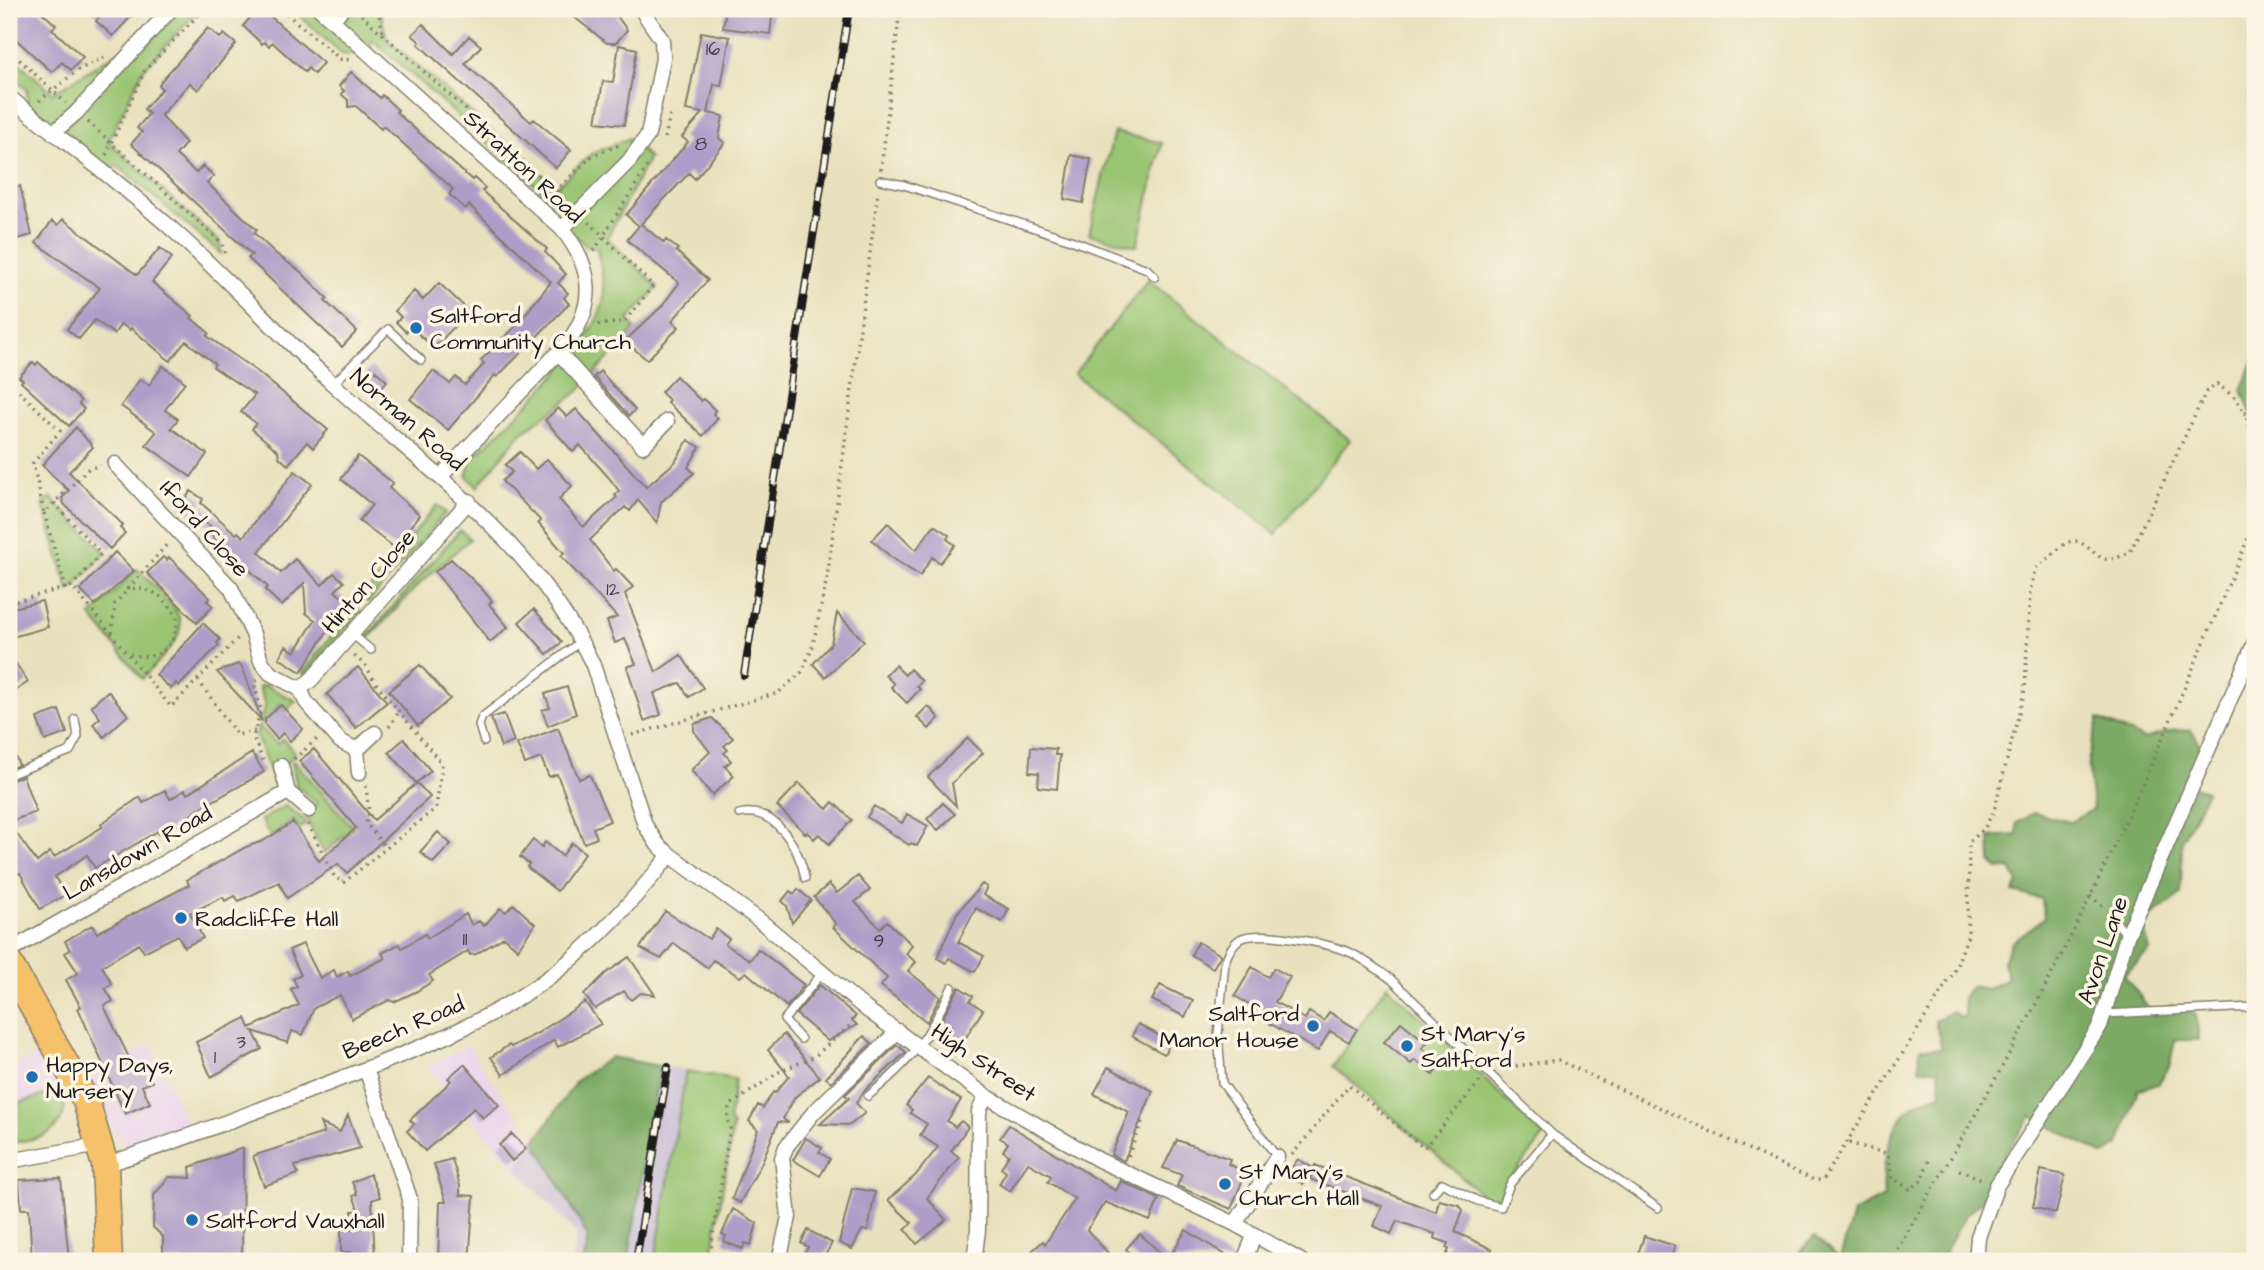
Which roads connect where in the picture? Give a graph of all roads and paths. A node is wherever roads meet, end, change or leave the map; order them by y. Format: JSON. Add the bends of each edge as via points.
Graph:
{"nodes":[{"id":1,"x":171,"y":9,"type":"edge"},
{"id":2,"x":204,"y":9,"type":"edge"},
{"id":3,"x":281,"y":9,"type":"edge"},
{"id":4,"x":320,"y":9,"type":"edge"},
{"id":5,"x":378,"y":9,"type":"edge"},
{"id":6,"x":641,"y":9,"type":"edge"},
{"id":7,"x":900,"y":9,"type":"edge"},
{"id":8,"x":337,"y":14,"type":"edge"},
{"id":9,"x":383,"y":35,"type":"dead end"},
{"id":10,"x":137,"y":47,"type":"junction"},
{"id":11,"x":9,"y":50,"type":"edge"},
{"id":12,"x":164,"y":50,"type":"junction"},
{"id":13,"x":377,"y":61,"type":"junction"},
{"id":14,"x":52,"y":90,"type":"junction"},
{"id":15,"x":9,"y":97,"type":"edge"},
{"id":16,"x":27,"y":112,"type":"junction"},
{"id":17,"x":76,"y":113,"type":"junction"},
{"id":18,"x":53,"y":133,"type":"junction"},
{"id":19,"x":112,"y":144,"type":"junction"},
{"id":20,"x":643,"y":145,"type":"junction"},
{"id":21,"x":97,"y":169,"type":"junction"},
{"id":22,"x":880,"y":180,"type":"junction"},
{"id":23,"x":538,"y":207,"type":"junction"},
{"id":24,"x":562,"y":229,"type":"junction"},
{"id":25,"x":1155,"y":277,"type":"dead end"},
{"id":26,"x":233,"y":286,"type":"junction"},
{"id":27,"x":559,"y":353,"type":"junction"},
{"id":28,"x":421,"y":360,"type":"dead end"},
{"id":29,"x":333,"y":384,"type":"junction"},
{"id":30,"x":19,"y":391,"type":"dead end"},
{"id":31,"x":2255,"y":392,"type":"edge"},
{"id":32,"x":2245,"y":415,"type":"junction"},
{"id":33,"x":667,"y":421,"type":"dead end"},
{"id":34,"x":2255,"y":438,"type":"edge"},
{"id":35,"x":115,"y":464,"type":"joint"},
{"id":36,"x":441,"y":476,"type":"junction"},
{"id":37,"x":469,"y":501,"type":"junction"},
{"id":38,"x":54,"y":503,"type":"junction"},
{"id":39,"x":44,"y":513,"type":"junction"},
{"id":40,"x":2255,"y":522,"type":"edge"},
{"id":41,"x":180,"y":530,"type":"junction"},
{"id":42,"x":72,"y":586,"type":"junction"},
{"id":43,"x":66,"y":589,"type":"junction"},
{"id":44,"x":126,"y":589,"type":"junction"},
{"id":45,"x":9,"y":603,"type":"edge"},
{"id":46,"x":249,"y":626,"type":"junction"},
{"id":47,"x":352,"y":634,"type":"junction"},
{"id":48,"x":113,"y":635,"type":"junction"},
{"id":49,"x":581,"y":640,"type":"junction"},
{"id":50,"x":2255,"y":642,"type":"edge"},
{"id":51,"x":371,"y":650,"type":"dead end"},
{"id":52,"x":128,"y":653,"type":"junction"},
{"id":53,"x":266,"y":667,"type":"junction"},
{"id":54,"x":197,"y":680,"type":"junction"},
{"id":55,"x":300,"y":689,"type":"junction"},
{"id":56,"x":75,"y":719,"type":"dead end"},
{"id":57,"x":255,"y":732,"type":"junction"},
{"id":58,"x":375,"y":733,"type":"dead end"},
{"id":59,"x":617,"y":739,"type":"junction"},
{"id":60,"x":484,"y":742,"type":"dead end"},
{"id":61,"x":357,"y":750,"type":"junction"},
{"id":62,"x":281,"y":766,"type":"dead end"},
{"id":63,"x":359,"y":772,"type":"dead end"},
{"id":64,"x":9,"y":775,"type":"edge"},
{"id":65,"x":283,"y":795,"type":"junction"},
{"id":66,"x":309,"y":810,"type":"dead end"},
{"id":67,"x":739,"y":814,"type":"dead end"},
{"id":68,"x":670,"y":855,"type":"junction"},
{"id":69,"x":805,"y":878,"type":"dead end"},
{"id":70,"x":2090,"y":896,"type":"junction"},
{"id":71,"x":2111,"y":915,"type":"joint"},
{"id":72,"x":2127,"y":936,"type":"junction"},
{"id":73,"x":9,"y":951,"type":"edge"},
{"id":74,"x":9,"y":963,"type":"edge"},
{"id":75,"x":822,"y":973,"type":"junction"},
{"id":76,"x":952,"y":988,"type":"dead end"},
{"id":77,"x":2255,"y":1007,"type":"edge"},
{"id":78,"x":866,"y":1009,"type":"junction"},
{"id":79,"x":2104,"y":1014,"type":"junction"},
{"id":80,"x":898,"y":1031,"type":"junction"},
{"id":81,"x":801,"y":1039,"type":"dead end"},
{"id":82,"x":920,"y":1048,"type":"junction"},
{"id":83,"x":366,"y":1069,"type":"junction"},
{"id":84,"x":1489,"y":1074,"type":"junction"},
{"id":85,"x":868,"y":1096,"type":"dead end"},
{"id":86,"x":986,"y":1096,"type":"junction"},
{"id":87,"x":1144,"y":1117,"type":"dead end"},
{"id":88,"x":1552,"y":1134,"type":"junction"},
{"id":89,"x":1849,"y":1143,"type":"junction"},
{"id":90,"x":103,"y":1155,"type":"junction"},
{"id":91,"x":1930,"y":1158,"type":"dead end"},
{"id":92,"x":9,"y":1161,"type":"edge"},
{"id":93,"x":1274,"y":1162,"type":"junction"},
{"id":94,"x":1121,"y":1170,"type":"junction"},
{"id":95,"x":1959,"y":1170,"type":"dead end"},
{"id":96,"x":1997,"y":1185,"type":"junction"},
{"id":97,"x":1433,"y":1193,"type":"dead end"},
{"id":98,"x":1658,"y":1208,"type":"dead end"},
{"id":99,"x":1235,"y":1224,"type":"junction"},
{"id":100,"x":1254,"y":1236,"type":"junction"},
{"id":101,"x":110,"y":1261,"type":"edge"},
{"id":102,"x":409,"y":1261,"type":"edge"},
{"id":103,"x":709,"y":1261,"type":"edge"},
{"id":104,"x":779,"y":1261,"type":"edge"},
{"id":105,"x":974,"y":1261,"type":"edge"},
{"id":106,"x":1244,"y":1261,"type":"edge"},
{"id":107,"x":1301,"y":1261,"type":"edge"},
{"id":108,"x":1890,"y":1261,"type":"edge"},
{"id":109,"x":1976,"y":1261,"type":"edge"}],
"edges":[{"from":1,"to":10,"type":"street"},
{"from":2,"to":12,"type":"path"},
{"from":3,"to":13,"type":"path","via":[[340,59]]},
{"from":4,"to":8,"type":"street","name":"Stratton Road"},
{"from":5,"to":9,"type":"path"},
{"from":6,"to":20,"type":"street","via":[[662,40],[663,58]]},
{"from":7,"to":22,"type":"path"},
{"from":8,"to":13,"type":"street","name":"Stratton Road"},
{"from":10,"to":12,"type":"path"},
{"from":10,"to":14,"type":"path","via":[[123,48],[78,70]]},
{"from":10,"to":17,"type":"street"},
{"from":11,"to":14,"type":"path"},
{"from":12,"to":19,"type":"path","via":[[145,70]]},
{"from":13,"to":23,"type":"street","name":"Stratton Road"},
{"from":14,"to":16,"type":"path"},
{"from":14,"to":17,"type":"path"},
{"from":15,"to":16,"type":"street","name":"Norman Road"},
{"from":16,"to":18,"type":"street","name":"Norman Road"},
{"from":17,"to":18,"type":"street"},
{"from":17,"to":19,"type":"path"},
{"from":18,"to":21,"type":"street","name":"Norman Road"},
{"from":19,"to":21,"type":"path"},
{"from":19,"to":26,"type":"path","via":[[222,243]]},
{"from":20,"to":23,"type":"path","via":[[627,142],[592,156]]},
{"from":20,"to":24,"type":"street"},
{"from":21,"to":26,"type":"street","name":"Norman Road"},
{"from":22,"to":25,"type":"lane","via":[[1068,239],[1147,269]]},
{"from":22,"to":59,"type":"path","via":[[827,578],[813,649],[801,673],[778,693]]},
{"from":23,"to":24,"type":"street","name":"Stratton Road"},
{"from":24,"to":27,"type":"street","name":"Stratton Road","via":[[585,264],[589,298],[580,326]]},
{"from":26,"to":29,"type":"street","name":"Norman Road"},
{"from":27,"to":33,"type":"street","via":[[643,446]]},
{"from":27,"to":36,"type":"street","name":"Stratton Road"},
{"from":28,"to":29,"type":"lane","via":[[388,328]]},
{"from":29,"to":36,"type":"street","name":"Norman Road"},
{"from":30,"to":39,"type":"path","via":[[60,431],[33,463]]},
{"from":31,"to":32,"type":"path"},
{"from":32,"to":34,"type":"path"},
{"from":32,"to":89,"type":"path","via":[[2236,398],[2217,384],[2206,392],[2130,552],[2111,561],[2099,559],[2078,541],[2067,541],[2035,569],[2025,689],[1994,811],[1984,830],[1969,842],[1968,935],[1955,970]]},
{"from":35,"to":38,"type":"path","via":[[89,468]]},
{"from":35,"to":41,"type":"street","name":"Iford Close"},
{"from":36,"to":37,"type":"street","name":"Norman Road"},
{"from":37,"to":47,"type":"street","name":"Hinton Close"},
{"from":37,"to":49,"type":"street","name":"Norman Road","via":[[523,561]]},
{"from":38,"to":39,"type":"path"},
{"from":38,"to":42,"type":"path","via":[[101,554]]},
{"from":39,"to":43,"type":"path"},
{"from":40,"to":70,"type":"path"},
{"from":41,"to":44,"type":"path"},
{"from":41,"to":46,"type":"street","name":"Iford Close","via":[[231,588]]},
{"from":42,"to":43,"type":"path"},
{"from":42,"to":48,"type":"path"},
{"from":43,"to":45,"type":"path"},
{"from":44,"to":48,"type":"path","via":[[113,611]]},
{"from":44,"to":52,"type":"path","via":[[153,590],[177,617],[173,639],[159,654],[140,657]]},
{"from":46,"to":53,"type":"street","name":"Iford Close"},
{"from":46,"to":54,"type":"path"},
{"from":47,"to":51,"type":"lane"},
{"from":47,"to":55,"type":"street","name":"Hinton Close"},
{"from":48,"to":52,"type":"path"},
{"from":49,"to":59,"type":"street","name":"Norman Road"},
{"from":49,"to":60,"type":"lane","via":[[482,717],[479,725]]},
{"from":50,"to":72,"type":"street","name":"Avon Lane"},
{"from":52,"to":54,"type":"path","via":[[171,707]]},
{"from":53,"to":55,"type":"street","via":[[281,681]]},
{"from":53,"to":57,"type":"path","via":[[254,684],[261,710]]},
{"from":54,"to":57,"type":"path","via":[[237,735]]},
{"from":55,"to":61,"type":"street","via":[[340,741]]},
{"from":56,"to":64,"type":"lane","via":[[78,736],[70,751]]},
{"from":57,"to":65,"type":"path","via":[[253,737]]},
{"from":58,"to":61,"type":"street"},
{"from":59,"to":68,"type":"street","name":"Norman Road","via":[[645,825]]},
{"from":61,"to":63,"type":"street"},
{"from":62,"to":65,"type":"street"},
{"from":65,"to":66,"type":"street"},
{"from":65,"to":73,"type":"street","name":"Lansdown Road"},
{"from":67,"to":69,"type":"lane","via":[[758,813],[776,825],[797,849]]},
{"from":68,"to":75,"type":"street","name":"High Street"},
{"from":68,"to":83,"type":"street","name":"Beech Road","via":[[624,912],[555,973],[435,1043]]},
{"from":70,"to":71,"type":"path"},
{"from":70,"to":108,"type":"path","via":[[1989,1091]]},
{"from":71,"to":72,"type":"lane"},
{"from":72,"to":79,"type":"street","name":"Avon Lane"},
{"from":74,"to":90,"type":"highway","via":[[71,1070]]},
{"from":75,"to":78,"type":"street","name":"High Street"},
{"from":75,"to":81,"type":"lane","via":[[784,1020]]},
{"from":76,"to":82,"type":"lane"},
{"from":77,"to":79,"type":"lane"},
{"from":78,"to":80,"type":"street","name":"High Street"},
{"from":78,"to":103,"type":"path","via":[[815,1056],[779,1072],[729,1106],[730,1128]]},
{"from":79,"to":96,"type":"street","name":"Avon Lane"},
{"from":80,"to":82,"type":"street","name":"High Street"},
{"from":80,"to":104,"type":"street","via":[[814,1112],[786,1147],[782,1158],[789,1217]]},
{"from":82,"to":85,"type":"lane"},
{"from":82,"to":86,"type":"street","name":"High Street"},
{"from":83,"to":90,"type":"street","name":"Beech Road"},
{"from":83,"to":102,"type":"street","via":[[410,1199]]},
{"from":84,"to":88,"type":"lane"},
{"from":84,"to":89,"type":"path","via":[[1558,1060],[1814,1180],[1823,1180]]},
{"from":84,"to":93,"type":"path","via":[[1424,1149],[1349,1085],[1293,1154],[1283,1164]]},
{"from":84,"to":93,"type":"lane","via":[[1391,979],[1344,950],[1259,935],[1241,939],[1225,962],[1219,1065],[1222,1083]]},
{"from":86,"to":94,"type":"street","name":"High Street"},
{"from":86,"to":105,"type":"street","via":[[979,1111]]},
{"from":87,"to":94,"type":"path"},
{"from":88,"to":97,"type":"lane","via":[[1510,1184],[1501,1207],[1442,1183]]},
{"from":88,"to":98,"type":"lane"},
{"from":89,"to":91,"type":"path","via":[[1888,1154],[1892,1178],[1910,1189],[1920,1181]]},
{"from":90,"to":92,"type":"street","name":"Beech Road"},
{"from":90,"to":101,"type":"highway"},
{"from":93,"to":99,"type":"street"},
{"from":94,"to":99,"type":"street","name":"High Street"},
{"from":95,"to":96,"type":"path"},
{"from":96,"to":109,"type":"street","name":"Avon Lane","via":[[1978,1237]]},
{"from":99,"to":100,"type":"street","name":"High Street"},
{"from":100,"to":106,"type":"street"},
{"from":100,"to":107,"type":"street","name":"High Street"}]}
